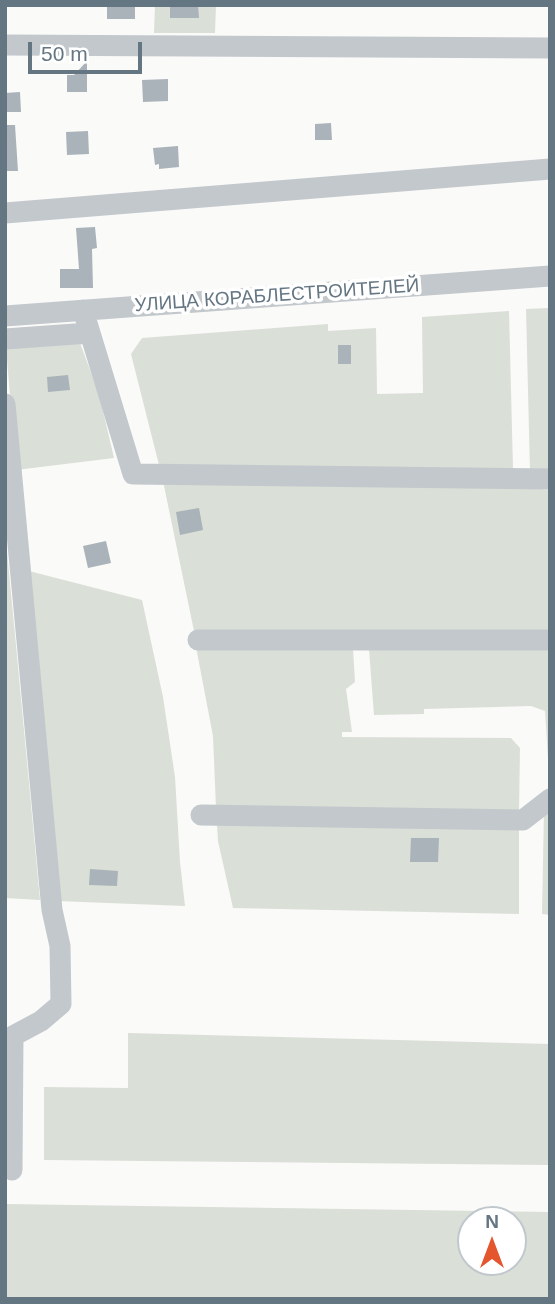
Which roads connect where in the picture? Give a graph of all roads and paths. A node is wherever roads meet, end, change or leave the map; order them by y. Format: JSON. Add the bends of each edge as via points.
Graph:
{"nodes":[{"id":1,"x":5,"y":45,"type":"edge"},
{"id":2,"x":550,"y":48,"type":"edge"},
{"id":3,"x":550,"y":169,"type":"edge"},
{"id":4,"x":5,"y":213,"type":"edge"},
{"id":5,"x":550,"y":276,"type":"edge"},
{"id":6,"x":83,"y":310,"type":"junction"},
{"id":7,"x":5,"y":316,"type":"edge"},
{"id":8,"x":89,"y":332,"type":"junction"},
{"id":9,"x":5,"y":340,"type":"edge"},
{"id":10,"x":5,"y":404,"type":"edge"},
{"id":11,"x":550,"y":479,"type":"edge"},
{"id":12,"x":198,"y":640,"type":"dead end"},
{"id":13,"x":550,"y":640,"type":"edge"},
{"id":14,"x":550,"y":799,"type":"edge"},
{"id":15,"x":201,"y":815,"type":"dead end"},
{"id":16,"x":12,"y":1170,"type":"dead end"}],
"edges":[{"from":1,"to":2,"type":"street"},
{"from":3,"to":4,"type":"street"},
{"from":5,"to":6,"type":"street","name":"УЛИЦА КОРАБЛЕСТРОИТЕЛЕЙ"},
{"from":6,"to":7,"type":"street","name":"УЛИЦА КОРАБЛЕСТРОИТЕЛЕЙ"},
{"from":6,"to":8,"type":"street"},
{"from":8,"to":9,"type":"street"},
{"from":8,"to":11,"type":"street","via":[[133,474]]},
{"from":10,"to":16,"type":"street","via":[[52,910],[61,958],[61,1004],[13,1036]]},
{"from":12,"to":13,"type":"street"},
{"from":14,"to":15,"type":"street","via":[[523,820]]}]}
